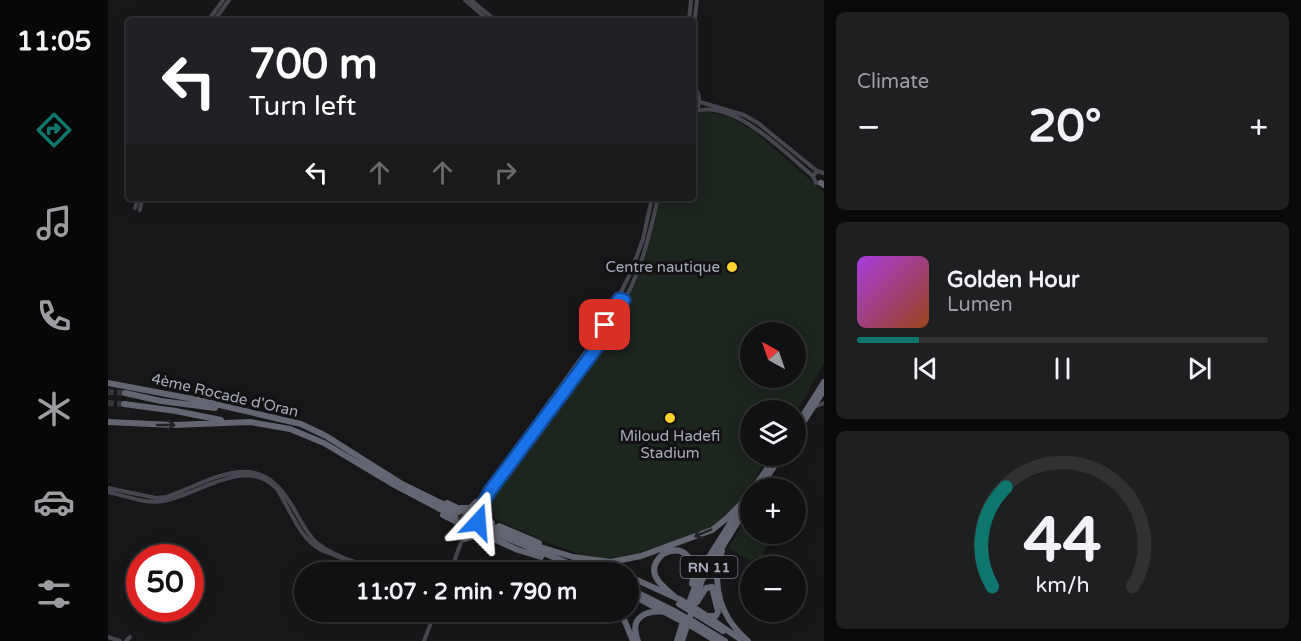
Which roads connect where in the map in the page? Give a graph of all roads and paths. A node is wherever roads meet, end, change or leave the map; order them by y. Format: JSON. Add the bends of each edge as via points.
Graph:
{"nodes":[{"id":1,"x":223,"y":0,"type":"edge"},
{"id":2,"x":229,"y":0,"type":"edge"},
{"id":3,"x":465,"y":0,"type":"edge"},
{"id":4,"x":471,"y":0,"type":"edge"},
{"id":5,"x":691,"y":0,"type":"edge"},
{"id":6,"x":697,"y":0,"type":"edge"},
{"id":7,"x":210,"y":18,"type":"edge"},
{"id":8,"x":216,"y":18,"type":"edge"},
{"id":9,"x":486,"y":18,"type":"edge"},
{"id":10,"x":492,"y":18,"type":"edge"},
{"id":11,"x":689,"y":18,"type":"edge"},
{"id":12,"x":695,"y":18,"type":"edge"},
{"id":13,"x":696,"y":88,"type":"edge"},
{"id":14,"x":700,"y":102,"type":"junction"},
{"id":15,"x":697,"y":111,"type":"joint"},
{"id":16,"x":817,"y":171,"type":"junction"},
{"id":17,"x":824,"y":173,"type":"edge"},
{"id":18,"x":813,"y":176,"type":"junction"},
{"id":19,"x":823,"y":183,"type":"edge"},
{"id":20,"x":138,"y":201,"type":"edge"},
{"id":21,"x":141,"y":201,"type":"edge"},
{"id":22,"x":651,"y":201,"type":"edge"},
{"id":23,"x":657,"y":201,"type":"edge"},
{"id":24,"x":621,"y":299,"type":"junction"},
{"id":25,"x":824,"y":382,"type":"edge"},
{"id":26,"x":108,"y":383,"type":"edge"},
{"id":27,"x":823,"y":392,"type":"edge"},
{"id":28,"x":125,"y":393,"type":"tunnel mouth"},
{"id":29,"x":824,"y":403,"type":"edge"},
{"id":30,"x":124,"y":404,"type":"tunnel mouth"},
{"id":31,"x":814,"y":408,"type":"junction"},
{"id":32,"x":240,"y":410,"type":"junction"},
{"id":33,"x":806,"y":411,"type":"edge"},
{"id":34,"x":806,"y":419,"type":"edge"},
{"id":35,"x":108,"y":422,"type":"edge"},
{"id":36,"x":229,"y":422,"type":"junction"},
{"id":37,"x":108,"y":490,"type":"edge"},
{"id":38,"x":485,"y":499,"type":"junction"},
{"id":39,"x":476,"y":502,"type":"junction"},
{"id":40,"x":740,"y":506,"type":"edge"},
{"id":41,"x":740,"y":510,"type":"edge"},
{"id":42,"x":468,"y":513,"type":"junction"},
{"id":43,"x":456,"y":514,"type":"junction"},
{"id":44,"x":740,"y":514,"type":"edge"},
{"id":45,"x":479,"y":520,"type":"junction"},
{"id":46,"x":492,"y":523,"type":"junction"},
{"id":47,"x":463,"y":525,"type":"junction"},
{"id":48,"x":471,"y":529,"type":"junction"},
{"id":49,"x":485,"y":534,"type":"junction"},
{"id":50,"x":727,"y":537,"type":"junction"},
{"id":51,"x":464,"y":539,"type":"junction"},
{"id":52,"x":556,"y":552,"type":"junction"},
{"id":53,"x":550,"y":557,"type":"junction"},
{"id":54,"x":573,"y":557,"type":"junction"},
{"id":55,"x":351,"y":562,"type":"edge"},
{"id":56,"x":359,"y":562,"type":"edge"},
{"id":57,"x":455,"y":562,"type":"edge"},
{"id":58,"x":563,"y":562,"type":"edge"},
{"id":59,"x":586,"y":562,"type":"edge"},
{"id":60,"x":639,"y":582,"type":"edge"},
{"id":61,"x":639,"y":582,"type":"edge"},
{"id":62,"x":692,"y":591,"type":"junction"},
{"id":63,"x":639,"y":594,"type":"edge"},
{"id":64,"x":674,"y":596,"type":"junction"},
{"id":65,"x":639,"y":598,"type":"edge"},
{"id":66,"x":680,"y":602,"type":"junction"},
{"id":67,"x":667,"y":612,"type":"junction"},
{"id":68,"x":698,"y":613,"type":"junction"},
{"id":69,"x":676,"y":615,"type":"junction"},
{"id":70,"x":709,"y":616,"type":"junction"},
{"id":71,"x":431,"y":622,"type":"edge"},
{"id":72,"x":625,"y":622,"type":"edge"},
{"id":73,"x":691,"y":626,"type":"junction"},
{"id":74,"x":108,"y":637,"type":"edge"},
{"id":75,"x":130,"y":637,"type":"dead end"},
{"id":76,"x":679,"y":639,"type":"edge"},
{"id":77,"x":712,"y":639,"type":"edge"},
{"id":78,"x":120,"y":641,"type":"edge"},
{"id":79,"x":126,"y":641,"type":"edge"},
{"id":80,"x":424,"y":641,"type":"edge"},
{"id":81,"x":633,"y":641,"type":"edge"},
{"id":82,"x":638,"y":641,"type":"edge"},
{"id":83,"x":724,"y":641,"type":"edge"},
{"id":84,"x":738,"y":641,"type":"edge"},
{"id":85,"x":743,"y":641,"type":"edge"},
{"id":86,"x":748,"y":641,"type":"edge"}],
"edges":[{"from":1,"to":7,"type":"main road"},
{"from":2,"to":8,"type":"main road"},
{"from":3,"to":9,"type":"main road"},
{"from":4,"to":10,"type":"main road"},
{"from":5,"to":11,"type":"main road"},
{"from":6,"to":12,"type":"main road"},
{"from":13,"to":14,"type":"main road"},
{"from":14,"to":15,"type":"main road"},
{"from":14,"to":16,"type":"main road","via":[[758,123]]},
{"from":15,"to":18,"type":"main road","via":[[713,111],[744,121]]},
{"from":16,"to":17,"type":"main road"},
{"from":16,"to":18,"type":"main road"},
{"from":18,"to":19,"type":"main road","via":[[815,182]]},
{"from":20,"to":21,"type":"main road","via":[[138,209]]},
{"from":22,"to":24,"type":"main road","via":[[643,239]]},
{"from":23,"to":24,"type":"main road","via":[[637,274]]},
{"from":24,"to":38,"type":"main road","via":[[594,352]]},
{"from":24,"to":39,"type":"main road"},
{"from":25,"to":33,"type":"highway"},
{"from":26,"to":32,"type":"highway","name":"4ème Rocade d'Oran"},
{"from":27,"to":31,"type":"highway"},
{"from":28,"to":32,"type":"highway"},
{"from":29,"to":31,"type":"main road"},
{"from":30,"to":36,"type":"highway"},
{"from":31,"to":34,"type":"highway"},
{"from":32,"to":43,"type":"highway","name":"4ème Rocade d'Oran","via":[[291,421],[319,432]]},
{"from":35,"to":36,"type":"highway","name":"4ème Rocade d'Oran","one_way":true},
{"from":36,"to":43,"type":"highway","name":"4ème Rocade d'Oran","via":[[267,423],[290,429],[324,443]]},
{"from":37,"to":55,"type":"main road","via":[[160,501],[236,475],[258,477],[277,489],[313,545]]},
{"from":37,"to":56,"type":"main road","via":[[156,498],[235,472],[259,473],[279,486],[315,542]]},
{"from":38,"to":45,"type":"main road"},
{"from":38,"to":46,"type":"highway","via":[[484,514]]},
{"from":39,"to":42,"type":"main road"},
{"from":39,"to":43,"type":"highway"},
{"from":40,"to":54,"type":"highway","one_way":true,"via":[[712,530],[641,556],[611,562]]},
{"from":41,"to":62,"type":"highway","number":"RN 11","via":[[716,543]]},
{"from":42,"to":43,"type":"highway"},
{"from":42,"to":45,"type":"main road","via":[[474,513]]},
{"from":42,"to":47,"type":"main road","via":[[463,516]]},
{"from":43,"to":47,"type":"highway"},
{"from":43,"to":51,"type":"highway"},
{"from":44,"to":50,"type":"highway","number":"RN 11"},
{"from":45,"to":46,"type":"highway"},
{"from":45,"to":48,"type":"main road"},
{"from":45,"to":52,"type":"highway"},
{"from":45,"to":53,"type":"highway"},
{"from":46,"to":52,"type":"highway"},
{"from":47,"to":48,"type":"main road"},
{"from":47,"to":51,"type":"main road"},
{"from":48,"to":49,"type":"highway"},
{"from":48,"to":51,"type":"main road"},
{"from":49,"to":51,"type":"highway"},
{"from":49,"to":53,"type":"highway","via":[[526,553]]},
{"from":50,"to":73,"type":"highway","number":"RN 11","via":[[697,591]]},
{"from":50,"to":86,"type":"highway","via":[[719,560],[718,593],[730,623]]},
{"from":51,"to":57,"type":"main road"},
{"from":52,"to":54,"type":"highway"},
{"from":53,"to":58,"type":"highway"},
{"from":54,"to":59,"type":"highway"},
{"from":60,"to":64,"type":"highway"},
{"from":61,"to":66,"type":"highway"},
{"from":62,"to":64,"type":"highway","via":[[692,562],[682,552],[668,551],[657,560],[654,575]]},
{"from":62,"to":76,"type":"highway","number":"RN 11"},
{"from":63,"to":69,"type":"highway"},
{"from":64,"to":66,"type":"highway"},
{"from":65,"to":67,"type":"highway"},
{"from":66,"to":68,"type":"highway","bridge":true},
{"from":67,"to":69,"type":"highway"},
{"from":67,"to":82,"type":"highway","via":[[652,611],[642,616],[635,629]]},
{"from":68,"to":70,"type":"highway"},
{"from":68,"to":84,"type":"highway"},
{"from":69,"to":73,"type":"highway","bridge":true},
{"from":70,"to":73,"type":"highway","via":[[718,612],[710,586],[698,600]]},
{"from":70,"to":85,"type":"highway"},
{"from":71,"to":80,"type":"main road"},
{"from":72,"to":81,"type":"highway"},
{"from":73,"to":76,"type":"highway","number":"RN 11"},
{"from":73,"to":77,"type":"highway"},
{"from":73,"to":83,"type":"highway"},
{"from":74,"to":78,"type":"main road"},
{"from":75,"to":79,"type":"main road"}]}
